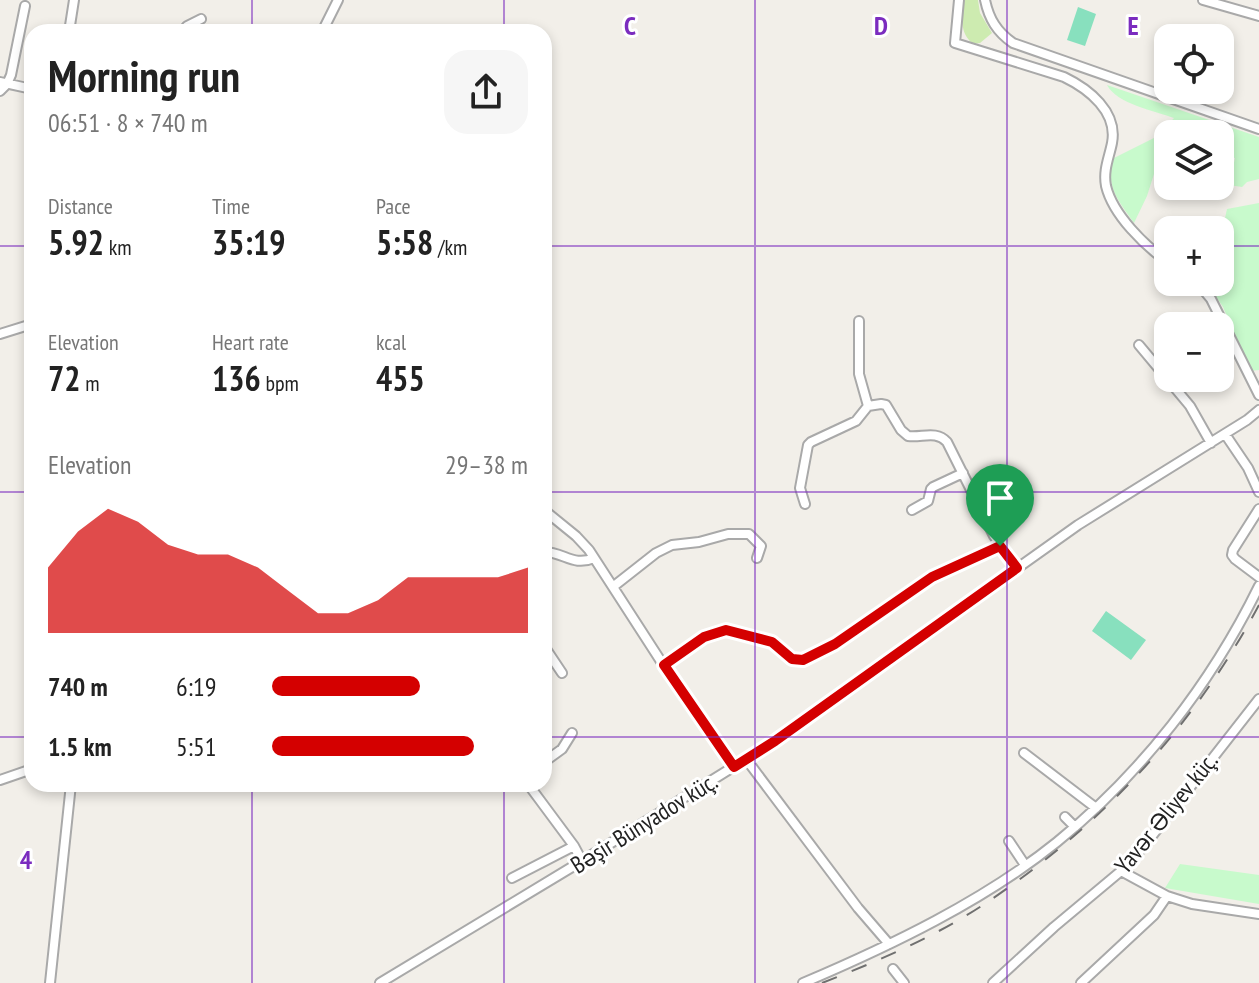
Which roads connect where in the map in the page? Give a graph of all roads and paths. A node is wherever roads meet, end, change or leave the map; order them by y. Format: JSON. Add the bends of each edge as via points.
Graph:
{"nodes":[{"id":1,"x":74,"y":0,"type":"edge"},
{"id":2,"x":338,"y":0,"type":"edge"},
{"id":3,"x":959,"y":0,"type":"edge"},
{"id":4,"x":985,"y":0,"type":"edge"},
{"id":5,"x":1203,"y":0,"type":"edge"},
{"id":6,"x":25,"y":6,"type":"dead end"},
{"id":7,"x":1259,"y":16,"type":"edge"},
{"id":8,"x":201,"y":19,"type":"dead end"},
{"id":9,"x":70,"y":24,"type":"edge"},
{"id":10,"x":191,"y":24,"type":"edge"},
{"id":11,"x":326,"y":24,"type":"edge"},
{"id":12,"x":2,"y":86,"type":"edge"},
{"id":13,"x":24,"y":88,"type":"edge"},
{"id":14,"x":1259,"y":129,"type":"edge"},
{"id":15,"x":1154,"y":252,"type":"edge"},
{"id":16,"x":1208,"y":296,"type":"edge"},
{"id":17,"x":859,"y":321,"type":"dead end"},
{"id":18,"x":24,"y":326,"type":"edge"},
{"id":19,"x":0,"y":334,"type":"edge"},
{"id":20,"x":1139,"y":345,"type":"dead end"},
{"id":21,"x":1259,"y":395,"type":"edge"},
{"id":22,"x":868,"y":406,"type":"junction"},
{"id":23,"x":1259,"y":410,"type":"edge"},
{"id":24,"x":1225,"y":434,"type":"junction"},
{"id":25,"x":1211,"y":443,"type":"junction"},
{"id":26,"x":963,"y":473,"type":"junction"},
{"id":27,"x":1259,"y":492,"type":"edge"},
{"id":28,"x":805,"y":504,"type":"dead end"},
{"id":29,"x":1259,"y":509,"type":"edge"},
{"id":30,"x":912,"y":510,"type":"dead end"},
{"id":31,"x":552,"y":516,"type":"edge"},
{"id":32,"x":1000,"y":546,"type":"junction"},
{"id":33,"x":552,"y":552,"type":"edge"},
{"id":34,"x":594,"y":558,"type":"junction"},
{"id":35,"x":757,"y":558,"type":"dead end"},
{"id":36,"x":1017,"y":568,"type":"junction"},
{"id":37,"x":1259,"y":577,"type":"edge"},
{"id":38,"x":614,"y":586,"type":"junction"},
{"id":39,"x":1259,"y":586,"type":"edge"},
{"id":40,"x":552,"y":659,"type":"edge"},
{"id":41,"x":664,"y":665,"type":"junction"},
{"id":42,"x":562,"y":673,"type":"dead end"},
{"id":43,"x":1259,"y":699,"type":"edge"},
{"id":44,"x":572,"y":733,"type":"dead end"},
{"id":45,"x":1024,"y":753,"type":"dead end"},
{"id":46,"x":552,"y":756,"type":"edge"},
{"id":47,"x":746,"y":759,"type":"junction"},
{"id":48,"x":734,"y":767,"type":"junction"},
{"id":49,"x":24,"y":772,"type":"edge"},
{"id":50,"x":0,"y":780,"type":"edge"},
{"id":51,"x":70,"y":792,"type":"edge"},
{"id":52,"x":534,"y":792,"type":"edge"},
{"id":53,"x":1096,"y":808,"type":"junction"},
{"id":54,"x":1065,"y":817,"type":"dead end"},
{"id":55,"x":1075,"y":827,"type":"junction"},
{"id":56,"x":1009,"y":841,"type":"dead end"},
{"id":57,"x":574,"y":846,"type":"junction"},
{"id":58,"x":582,"y":861,"type":"junction"},
{"id":59,"x":1025,"y":865,"type":"junction"},
{"id":60,"x":1121,"y":871,"type":"junction"},
{"id":61,"x":512,"y":878,"type":"dead end"},
{"id":62,"x":1167,"y":896,"type":"junction"},
{"id":63,"x":1259,"y":914,"type":"edge"},
{"id":64,"x":889,"y":944,"type":"junction"},
{"id":65,"x":893,"y":969,"type":"dead end"},
{"id":66,"x":50,"y":983,"type":"edge"},
{"id":67,"x":380,"y":983,"type":"edge"},
{"id":68,"x":803,"y":983,"type":"edge"},
{"id":69,"x":904,"y":983,"type":"edge"},
{"id":70,"x":993,"y":983,"type":"edge"},
{"id":71,"x":1081,"y":983,"type":"edge"}],
"edges":[{"from":1,"to":9,"type":"street"},
{"from":2,"to":11,"type":"street"},
{"from":3,"to":15,"type":"street","via":[[955,43],[1064,77],[1098,101],[1113,129],[1105,167],[1110,196]]},
{"from":4,"to":14,"type":"street","via":[[997,29],[1023,47]]},
{"from":5,"to":7,"type":"street"},
{"from":6,"to":12,"type":"street","via":[[11,75]]},
{"from":8,"to":10,"type":"street"},
{"from":12,"to":13,"type":"street"},
{"from":16,"to":21,"type":"street"},
{"from":17,"to":22,"type":"street","via":[[859,374]]},
{"from":18,"to":19,"type":"street"},
{"from":20,"to":25,"type":"street","via":[[1190,406]]},
{"from":22,"to":26,"type":"street","via":[[886,405],[908,436],[941,436]]},
{"from":22,"to":28,"type":"street","via":[[856,421],[808,445],[800,488]]},
{"from":23,"to":24,"type":"street","name":"Bəşir Bünyadov küç."},
{"from":24,"to":25,"type":"street","name":"Bəşir Bünyadov küç."},
{"from":24,"to":27,"type":"street"},
{"from":25,"to":36,"type":"street","name":"Bəşir Bünyadov küç."},
{"from":26,"to":30,"type":"street","via":[[933,487],[928,501]]},
{"from":26,"to":32,"type":"street"},
{"from":29,"to":37,"type":"street","via":[[1232,555]]},
{"from":31,"to":34,"type":"street"},
{"from":32,"to":36,"type":"street"},
{"from":32,"to":41,"type":"street","via":[[932,577],[803,660],[792,659],[772,642],[726,630],[704,637]]},
{"from":33,"to":34,"type":"street","via":[[581,562]]},
{"from":34,"to":38,"type":"street"},
{"from":35,"to":38,"type":"street","via":[[761,546],[754,537],[720,535],[664,548]]},
{"from":36,"to":47,"type":"street","name":"Bəşir Bünyadov küç."},
{"from":38,"to":41,"type":"street"},
{"from":39,"to":53,"type":"street","via":[[1198,689]]},
{"from":40,"to":42,"type":"street"},
{"from":41,"to":48,"type":"street"},
{"from":43,"to":60,"type":"street","name":"Yavər Əliyev küç."},
{"from":44,"to":46,"type":"street"},
{"from":45,"to":53,"type":"street"},
{"from":47,"to":48,"type":"street","name":"Bəşir Bünyadov küç."},
{"from":47,"to":64,"type":"street"},
{"from":48,"to":58,"type":"street","name":"Bəşir Bünyadov küç."},
{"from":49,"to":50,"type":"street"},
{"from":51,"to":66,"type":"street"},
{"from":52,"to":57,"type":"street"},
{"from":53,"to":55,"type":"street"},
{"from":54,"to":55,"type":"street"},
{"from":55,"to":59,"type":"street"},
{"from":56,"to":59,"type":"street"},
{"from":57,"to":58,"type":"street"},
{"from":57,"to":61,"type":"street"},
{"from":58,"to":67,"type":"street","name":"Bəşir Bünyadov küç."},
{"from":59,"to":64,"type":"street"},
{"from":60,"to":62,"type":"street"},
{"from":60,"to":70,"type":"street","name":"Yavər Əliyev küç."},
{"from":62,"to":63,"type":"street"},
{"from":62,"to":71,"type":"street","via":[[1154,915]]},
{"from":64,"to":68,"type":"street"},
{"from":65,"to":69,"type":"street"}]}
